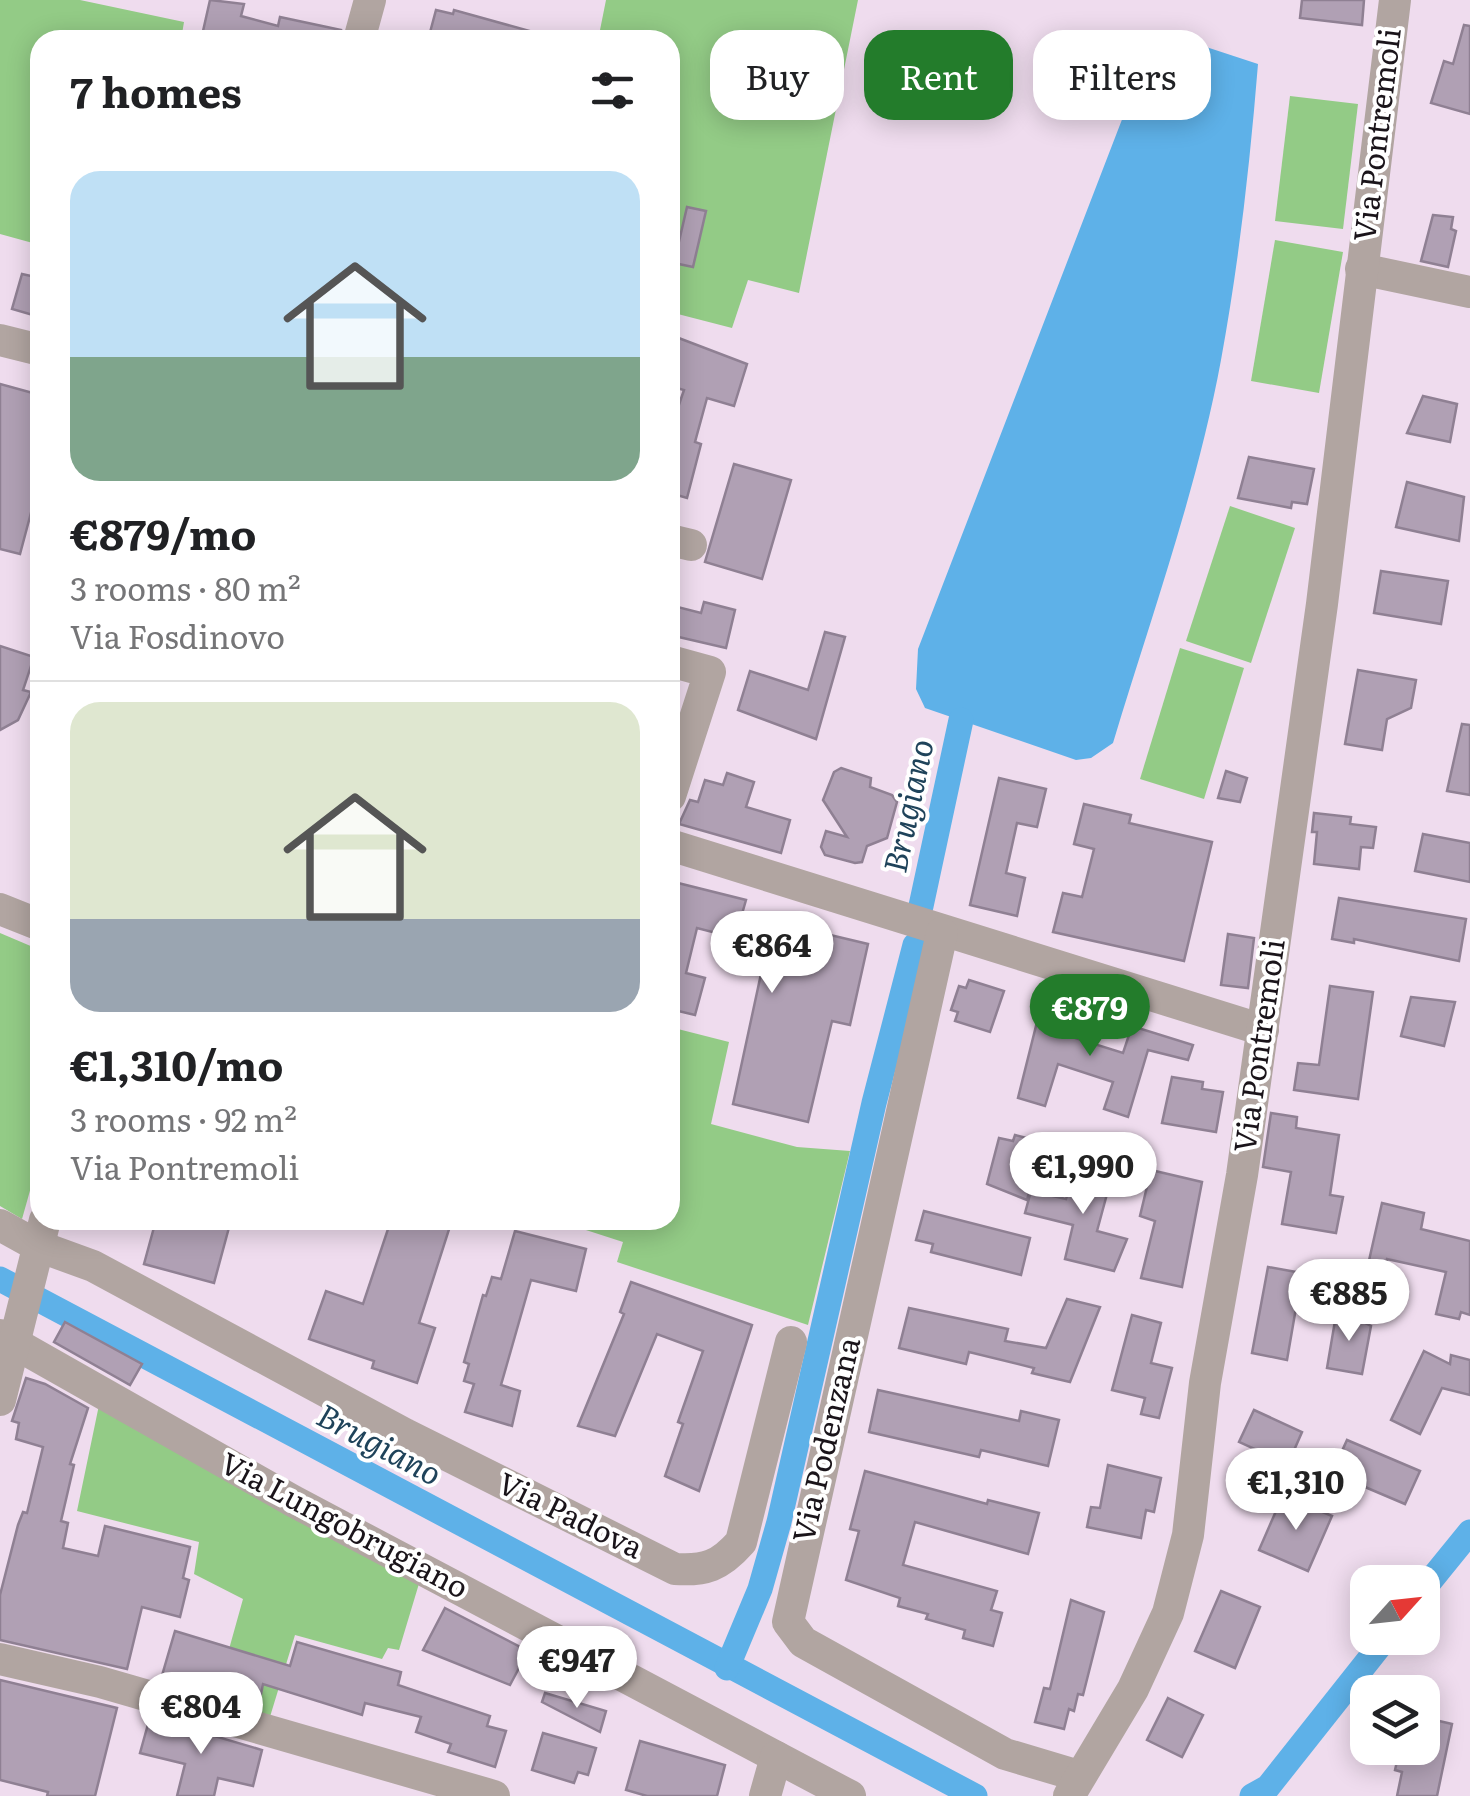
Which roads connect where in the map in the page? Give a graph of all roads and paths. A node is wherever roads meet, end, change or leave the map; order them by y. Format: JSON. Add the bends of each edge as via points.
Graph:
{"nodes":[{"id":1,"x":370,"y":0,"type":"edge"},
{"id":2,"x":1395,"y":0,"type":"edge"},
{"id":3,"x":362,"y":30,"type":"edge"},
{"id":4,"x":1361,"y":269,"type":"junction"},
{"id":5,"x":1470,"y":292,"type":"edge"},
{"id":6,"x":0,"y":340,"type":"edge"},
{"id":7,"x":30,"y":348,"type":"edge"},
{"id":8,"x":680,"y":663,"type":"edge"},
{"id":9,"x":680,"y":765,"type":"edge"},
{"id":10,"x":680,"y":848,"type":"edge"},
{"id":11,"x":0,"y":909,"type":"edge"},
{"id":12,"x":30,"y":921,"type":"edge"},
{"id":13,"x":942,"y":933,"type":"junction"},
{"id":14,"x":1263,"y":1030,"type":"junction"},
{"id":15,"x":0,"y":1226,"type":"edge"},
{"id":16,"x":40,"y":1239,"type":"edge"},
{"id":17,"x":11,"y":1336,"type":"edge"},
{"id":18,"x":791,"y":1342,"type":"dead end"},
{"id":19,"x":0,"y":1400,"type":"edge"},
{"id":20,"x":0,"y":1658,"type":"edge"},
{"id":21,"x":776,"y":1757,"type":"junction"},
{"id":22,"x":1074,"y":1786,"type":"edge"},
{"id":23,"x":494,"y":1796,"type":"edge"},
{"id":24,"x":765,"y":1796,"type":"edge"},
{"id":25,"x":850,"y":1796,"type":"edge"}],
"edges":[{"from":1,"to":3,"type":"street"},
{"from":2,"to":4,"type":"street","name":"Via Pontremoli"},
{"from":4,"to":5,"type":"street","name":"Via Pontremoli"},
{"from":4,"to":14,"type":"street","name":"Via Pontremoli"},
{"from":6,"to":7,"type":"street"},
{"from":8,"to":9,"type":"street","via":[[710,672]]},
{"from":10,"to":13,"type":"street"},
{"from":11,"to":12,"type":"street"},
{"from":13,"to":14,"type":"street"},
{"from":13,"to":22,"type":"street","name":"Via Podenzana","via":[[788,1622],[802,1642]]},
{"from":14,"to":22,"type":"street","name":"Via Pontremoli","via":[[1205,1384],[1188,1535],[1168,1612],[1133,1688]]},
{"from":15,"to":16,"type":"street","name":"Via Padova"},
{"from":16,"to":17,"type":"street"},
{"from":16,"to":18,"type":"street","name":"Via Padova","via":[[675,1569],[704,1571],[740,1542]]},
{"from":17,"to":19,"type":"street"},
{"from":17,"to":21,"type":"street","name":"Via Lungobrugiano","via":[[293,1501]]},
{"from":20,"to":23,"type":"street"},
{"from":21,"to":24,"type":"street"},
{"from":21,"to":25,"type":"street","name":"Via Lungobrugiano"}]}
